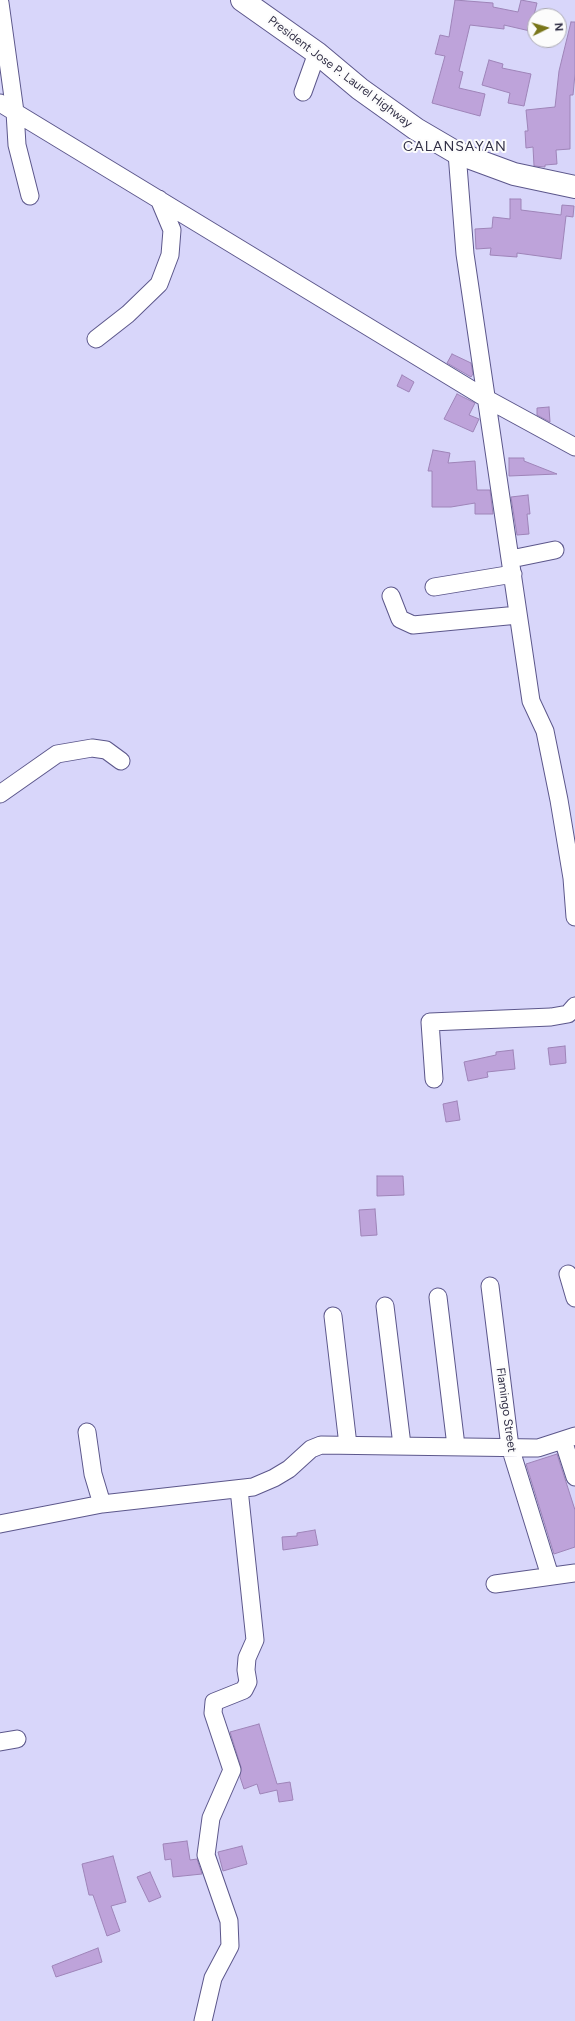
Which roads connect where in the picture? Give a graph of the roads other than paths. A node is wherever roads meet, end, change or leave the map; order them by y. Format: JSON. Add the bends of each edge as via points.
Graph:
{"nodes":[{"id":1,"x":242,"y":0,"type":"edge"},
{"id":2,"x":0,"y":2,"type":"edge"},
{"id":3,"x":317,"y":53,"type":"junction"},
{"id":4,"x":303,"y":92,"type":"dead end"},
{"id":5,"x":0,"y":103,"type":"edge"},
{"id":6,"x":15,"y":112,"type":"junction"},
{"id":7,"x":457,"y":154,"type":"junction"},
{"id":8,"x":575,"y":187,"type":"edge"},
{"id":9,"x":30,"y":196,"type":"dead end"},
{"id":10,"x":159,"y":199,"type":"junction"},
{"id":11,"x":96,"y":339,"type":"dead end"},
{"id":12,"x":487,"y":399,"type":"junction"},
{"id":13,"x":575,"y":447,"type":"edge"},
{"id":14,"x":555,"y":550,"type":"dead end"},
{"id":15,"x":512,"y":567,"type":"junction"},
{"id":16,"x":434,"y":587,"type":"dead end"},
{"id":17,"x":391,"y":596,"type":"dead end"},
{"id":18,"x":518,"y":615,"type":"junction"},
{"id":19,"x":121,"y":761,"type":"dead end"},
{"id":20,"x":0,"y":794,"type":"edge"},
{"id":21,"x":575,"y":917,"type":"edge"},
{"id":22,"x":575,"y":1006,"type":"edge"},
{"id":23,"x":434,"y":1079,"type":"dead end"},
{"id":24,"x":568,"y":1274,"type":"dead end"},
{"id":25,"x":490,"y":1286,"type":"dead end"},
{"id":26,"x":438,"y":1297,"type":"dead end"},
{"id":27,"x":575,"y":1298,"type":"edge"},
{"id":28,"x":385,"y":1306,"type":"dead end"},
{"id":29,"x":333,"y":1316,"type":"dead end"},
{"id":30,"x":87,"y":1432,"type":"dead end"},
{"id":31,"x":569,"y":1438,"type":"edge"},
{"id":32,"x":348,"y":1444,"type":"junction"},
{"id":33,"x":402,"y":1445,"type":"junction"},
{"id":34,"x":456,"y":1446,"type":"junction"},
{"id":35,"x":510,"y":1447,"type":"junction"},
{"id":36,"x":575,"y":1477,"type":"edge"},
{"id":37,"x":239,"y":1489,"type":"junction"},
{"id":38,"x":102,"y":1504,"type":"junction"},
{"id":39,"x":0,"y":1524,"type":"edge"},
{"id":40,"x":575,"y":1572,"type":"edge"},
{"id":41,"x":550,"y":1576,"type":"junction"},
{"id":42,"x":495,"y":1584,"type":"dead end"},
{"id":43,"x":17,"y":1739,"type":"dead end"},
{"id":44,"x":0,"y":1742,"type":"edge"},
{"id":45,"x":203,"y":2021,"type":"edge"}],
"edges":[{"from":1,"to":3,"type":"highway","name":"President Jose P. Laurel Highway"},
{"from":2,"to":6,"type":"street"},
{"from":3,"to":4,"type":"street"},
{"from":3,"to":7,"type":"highway","name":"President Jose P. Laurel Highway","via":[[360,89],[416,129]]},
{"from":5,"to":6,"type":"street"},
{"from":6,"to":9,"type":"street","via":[[17,145]]},
{"from":6,"to":10,"type":"street"},
{"from":7,"to":8,"type":"highway","name":"President Jose P. Laurel Highway","via":[[514,174]]},
{"from":7,"to":12,"type":"street","via":[[465,254]]},
{"from":10,"to":11,"type":"street","via":[[172,230],[170,255],[159,284],[128,314]]},
{"from":10,"to":12,"type":"street"},
{"from":12,"to":13,"type":"street"},
{"from":12,"to":15,"type":"street"},
{"from":14,"to":15,"type":"street"},
{"from":15,"to":16,"type":"street"},
{"from":15,"to":18,"type":"street"},
{"from":17,"to":18,"type":"street","via":[[400,619],[413,626]]},
{"from":18,"to":21,"type":"street","via":[[532,701],[545,730],[559,800],[572,878]]},
{"from":19,"to":20,"type":"street","via":[[106,750],[92,748],[57,754]]},
{"from":22,"to":23,"type":"street","via":[[568,1014],[550,1017],[430,1022]]},
{"from":24,"to":27,"type":"street"},
{"from":25,"to":35,"type":"street","name":"Flamingo Street"},
{"from":26,"to":34,"type":"street"},
{"from":28,"to":33,"type":"street"},
{"from":29,"to":32,"type":"street"},
{"from":30,"to":38,"type":"street","via":[[93,1474]]},
{"from":31,"to":35,"type":"street","via":[[538,1448]]},
{"from":31,"to":36,"type":"street"},
{"from":32,"to":33,"type":"street"},
{"from":32,"to":37,"type":"street","via":[[317,1445],[289,1470],[253,1487]]},
{"from":33,"to":34,"type":"street"},
{"from":34,"to":35,"type":"street"},
{"from":35,"to":41,"type":"street","name":"Flamingo Street"},
{"from":37,"to":38,"type":"street"},
{"from":37,"to":45,"type":"street","via":[[255,1640],[247,1658],[248,1682],[244,1690],[214,1702],[213,1713],[232,1770],[211,1818],[206,1855],[229,1921],[230,1946],[213,1978]]},
{"from":38,"to":39,"type":"street"},
{"from":40,"to":41,"type":"street"},
{"from":41,"to":42,"type":"street"},
{"from":43,"to":44,"type":"street"}]}
